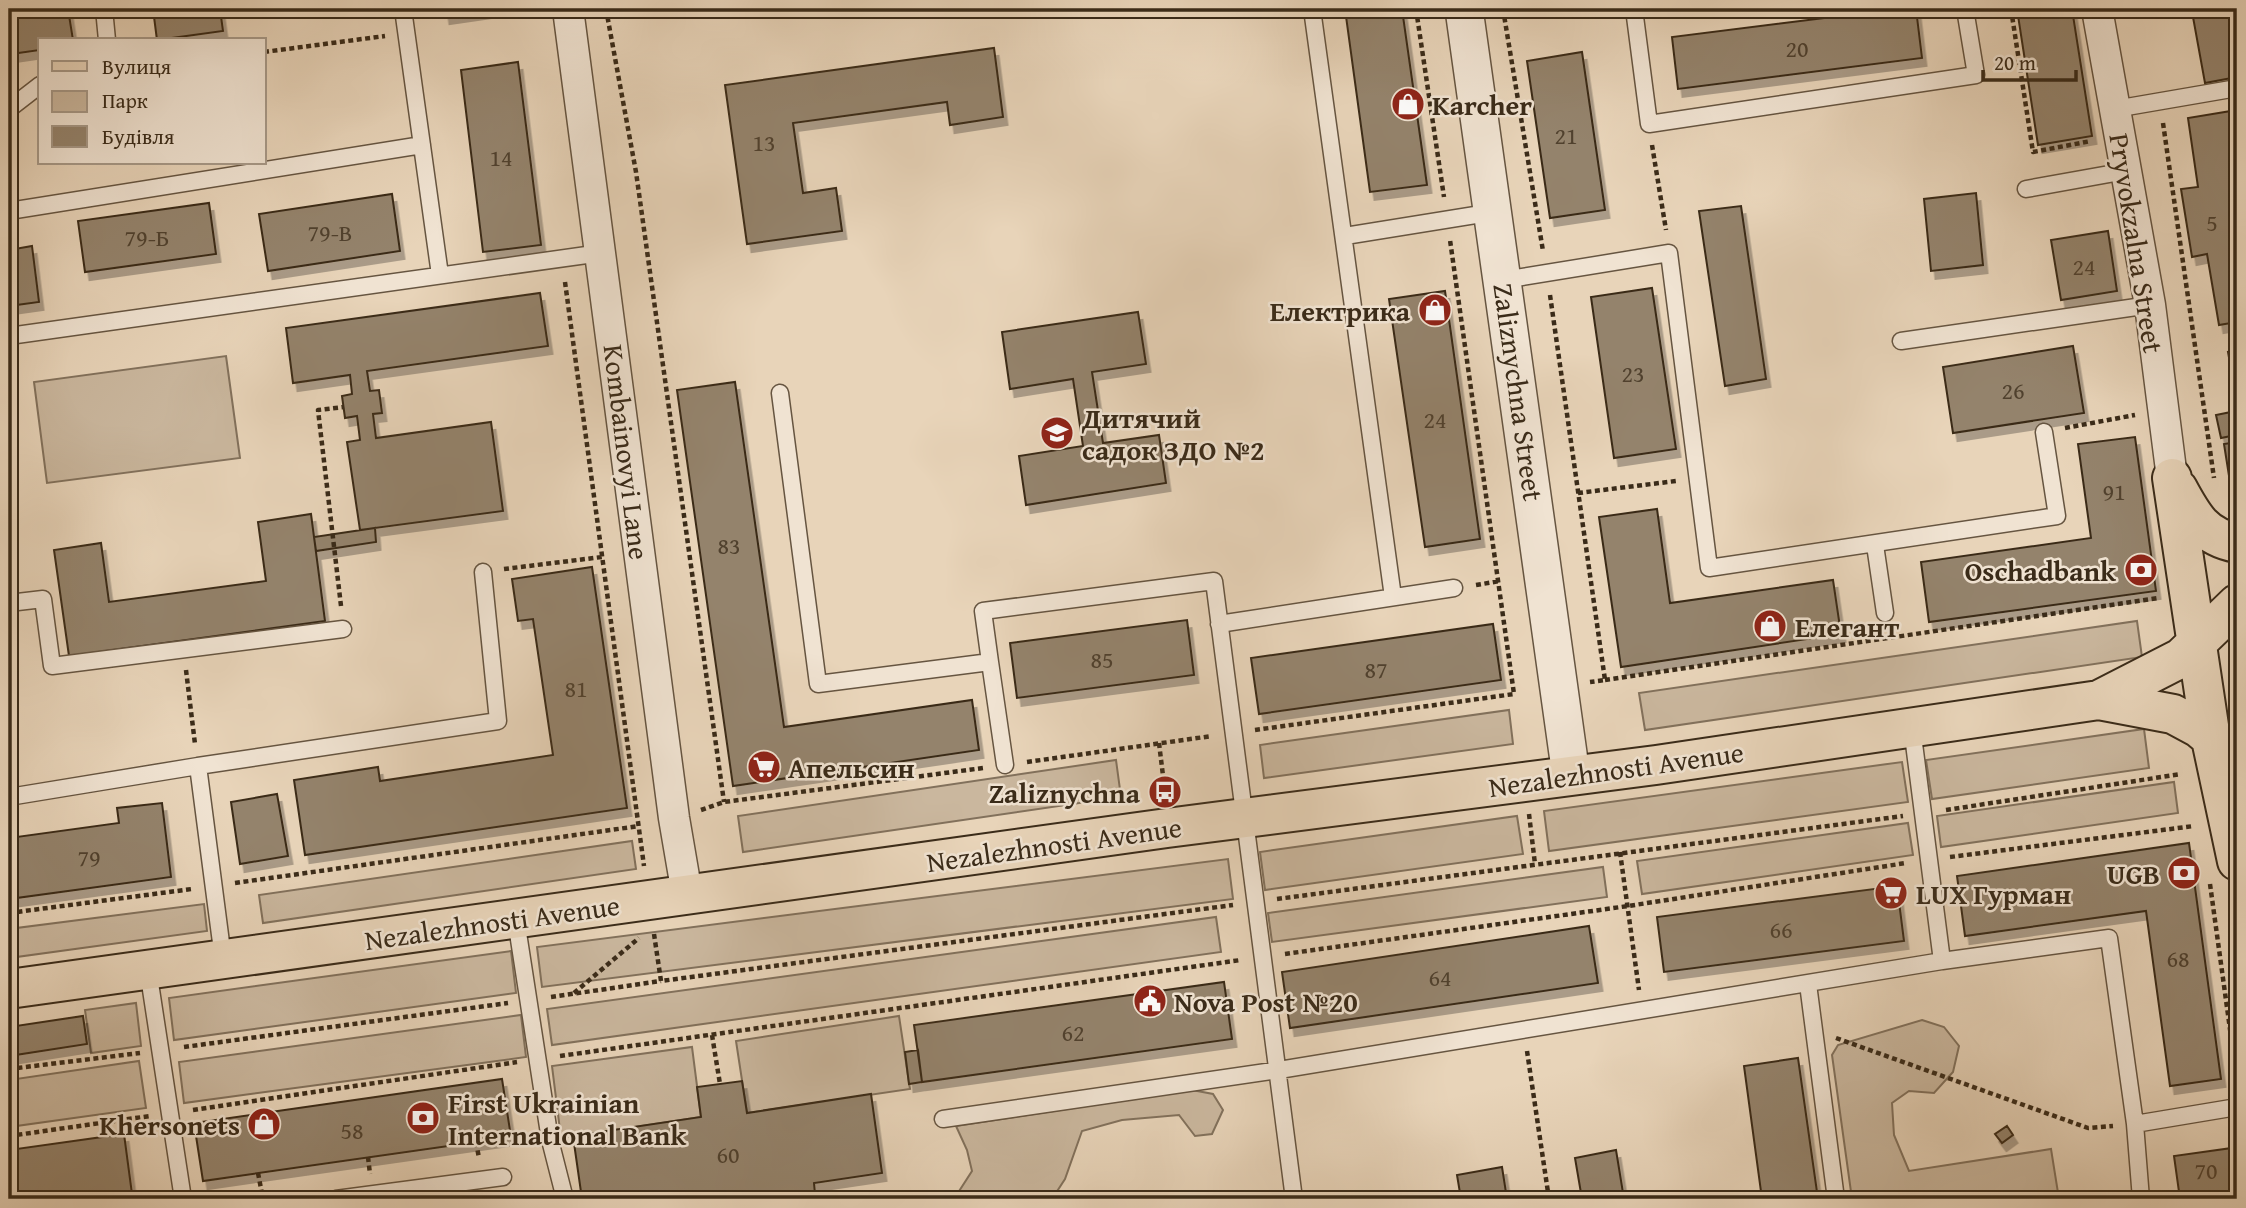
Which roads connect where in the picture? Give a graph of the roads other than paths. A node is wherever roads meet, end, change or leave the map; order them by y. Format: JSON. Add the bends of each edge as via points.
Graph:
{"nodes":[{"id":1,"x":104,"y":9,"type":"edge"},
{"id":2,"x":403,"y":9,"type":"edge"},
{"id":3,"x":568,"y":9,"type":"edge"},
{"id":4,"x":1312,"y":9,"type":"edge"},
{"id":5,"x":1464,"y":9,"type":"edge"},
{"id":6,"x":1634,"y":9,"type":"edge"},
{"id":7,"x":1965,"y":9,"type":"edge"},
{"id":8,"x":2097,"y":9,"type":"edge"},
{"id":9,"x":107,"y":38,"type":"edge"},
{"id":10,"x":38,"y":87,"type":"edge"},
{"id":11,"x":2237,"y":88,"type":"edge"},
{"id":12,"x":9,"y":109,"type":"edge"},
{"id":13,"x":2117,"y":122,"type":"junction"},
{"id":14,"x":422,"y":145,"type":"junction"},
{"id":15,"x":2126,"y":171,"type":"junction"},
{"id":16,"x":2026,"y":189,"type":"dead end"},
{"id":17,"x":9,"y":211,"type":"edge"},
{"id":18,"x":1494,"y":212,"type":"junction"},
{"id":19,"x":1345,"y":236,"type":"junction"},
{"id":20,"x":601,"y":253,"type":"junction"},
{"id":21,"x":440,"y":275,"type":"junction"},
{"id":22,"x":1504,"y":280,"type":"junction"},
{"id":23,"x":2150,"y":304,"type":"junction"},
{"id":24,"x":9,"y":336,"type":"edge"},
{"id":25,"x":1901,"y":341,"type":"dead end"},
{"id":26,"x":780,"y":393,"type":"dead end"},
{"id":27,"x":2043,"y":432,"type":"road end"},
{"id":28,"x":2172,"y":478,"type":"junction"},
{"id":29,"x":2237,"y":543,"type":"edge"},
{"id":30,"x":1875,"y":545,"type":"junction"},
{"id":31,"x":483,"y":572,"type":"road end"},
{"id":32,"x":1454,"y":588,"type":"dead end"},
{"id":33,"x":1394,"y":597,"type":"junction"},
{"id":34,"x":9,"y":603,"type":"edge"},
{"id":35,"x":2237,"y":604,"type":"edge"},
{"id":36,"x":1885,"y":613,"type":"dead end"},
{"id":37,"x":1219,"y":624,"type":"junction"},
{"id":38,"x":343,"y":629,"type":"road end"},
{"id":39,"x":2196,"y":645,"type":"junction"},
{"id":40,"x":990,"y":662,"type":"junction"},
{"id":41,"x":2099,"y":700,"type":"junction"},
{"id":42,"x":1912,"y":727,"type":"junction"},
{"id":43,"x":2224,"y":749,"type":"edge"},
{"id":44,"x":1005,"y":765,"type":"road end"},
{"id":45,"x":198,"y":766,"type":"junction"},
{"id":46,"x":1571,"y":775,"type":"junction"},
{"id":47,"x":9,"y":797,"type":"edge"},
{"id":48,"x":1246,"y":819,"type":"junction"},
{"id":49,"x":2237,"y":861,"type":"edge"},
{"id":50,"x":687,"y":894,"type":"junction"},
{"id":51,"x":516,"y":920,"type":"junction"},
{"id":52,"x":223,"y":958,"type":"junction"},
{"id":53,"x":1942,"y":961,"type":"junction"},
{"id":54,"x":148,"y":970,"type":"junction"},
{"id":55,"x":1808,"y":984,"type":"junction"},
{"id":56,"x":9,"y":989,"type":"edge"},
{"id":57,"x":1279,"y":1070,"type":"junction"},
{"id":58,"x":2237,"y":1107,"type":"edge"},
{"id":59,"x":943,"y":1119,"type":"dead end"},
{"id":60,"x":2135,"y":1124,"type":"junction"},
{"id":61,"x":503,"y":1177,"type":"dead end"},
{"id":62,"x":419,"y":1194,"type":"edge"},
{"id":63,"x":183,"y":1199,"type":"edge"},
{"id":64,"x":335,"y":1199,"type":"edge"},
{"id":65,"x":565,"y":1199,"type":"edge"},
{"id":66,"x":1294,"y":1199,"type":"edge"},
{"id":67,"x":1836,"y":1199,"type":"edge"},
{"id":68,"x":2141,"y":1199,"type":"edge"}],
"edges":[{"from":1,"to":9,"type":"lane"},
{"from":2,"to":14,"type":"lane"},
{"from":3,"to":20,"type":"street","name":"Kombainovyi Lane"},
{"from":4,"to":19,"type":"lane"},
{"from":5,"to":18,"type":"street","name":"Zaliznychna Street"},
{"from":6,"to":7,"type":"lane","via":[[1649,124],[1976,75]]},
{"from":8,"to":13,"type":"street","name":"Pryvokzalna Street"},
{"from":10,"to":12,"type":"lane"},
{"from":11,"to":13,"type":"lane","via":[[2160,101]]},
{"from":13,"to":15,"type":"street","name":"Pryvokzalna Street"},
{"from":14,"to":17,"type":"lane"},
{"from":14,"to":21,"type":"lane"},
{"from":15,"to":16,"type":"lane"},
{"from":15,"to":23,"type":"street","name":"Pryvokzalna Street"},
{"from":18,"to":19,"type":"lane"},
{"from":18,"to":22,"type":"street","name":"Zaliznychna Street"},
{"from":19,"to":33,"type":"lane"},
{"from":20,"to":21,"type":"lane"},
{"from":20,"to":50,"type":"street","name":"Kombainovyi Lane"},
{"from":21,"to":24,"type":"lane"},
{"from":22,"to":30,"type":"lane","via":[[1669,253],[1710,568]]},
{"from":22,"to":46,"type":"street","name":"Zaliznychna Street"},
{"from":23,"to":25,"type":"lane"},
{"from":23,"to":28,"type":"street","name":"Pryvokzalna Street"},
{"from":26,"to":40,"type":"lane","via":[[818,684]]},
{"from":27,"to":30,"type":"lane","via":[[2057,516]]},
{"from":28,"to":29,"type":"main road","via":[[2203,530]]},
{"from":28,"to":39,"type":"main road"},
{"from":30,"to":36,"type":"lane"},
{"from":31,"to":45,"type":"lane","via":[[498,721]]},
{"from":32,"to":33,"type":"lane"},
{"from":33,"to":37,"type":"lane"},
{"from":34,"to":38,"type":"lane","via":[[43,599],[52,666]]},
{"from":35,"to":39,"type":"main road","name":"Nezalezhnosti Avenue"},
{"from":37,"to":40,"type":"lane","via":[[1214,581],[984,611]]},
{"from":37,"to":48,"type":"lane"},
{"from":39,"to":41,"type":"main road","name":"Nezalezhnosti Avenue","via":[[2168,666]]},
{"from":39,"to":43,"type":"main road"},
{"from":40,"to":44,"type":"lane"},
{"from":41,"to":42,"type":"main road","name":"Nezalezhnosti Avenue"},
{"from":41,"to":43,"type":"main road","name":"Nezalezhnosti Avenue","via":[[2173,714]]},
{"from":42,"to":46,"type":"main road","name":"Nezalezhnosti Avenue"},
{"from":42,"to":53,"type":"lane"},
{"from":43,"to":49,"type":"main road"},
{"from":45,"to":47,"type":"lane"},
{"from":45,"to":52,"type":"lane"},
{"from":46,"to":48,"type":"main road","name":"Nezalezhnosti Avenue"},
{"from":48,"to":50,"type":"main road","name":"Nezalezhnosti Avenue"},
{"from":48,"to":57,"type":"lane"},
{"from":50,"to":51,"type":"main road","name":"Nezalezhnosti Avenue"},
{"from":51,"to":52,"type":"main road","name":"Nezalezhnosti Avenue"},
{"from":51,"to":65,"type":"lane","via":[[550,1140]]},
{"from":52,"to":54,"type":"main road","name":"Nezalezhnosti Avenue"},
{"from":53,"to":55,"type":"lane"},
{"from":53,"to":60,"type":"lane","via":[[2109,939]]},
{"from":54,"to":56,"type":"main road","name":"Nezalezhnosti Avenue"},
{"from":54,"to":63,"type":"lane"},
{"from":55,"to":57,"type":"lane"},
{"from":55,"to":67,"type":"lane"},
{"from":57,"to":59,"type":"lane"},
{"from":57,"to":66,"type":"lane"},
{"from":58,"to":60,"type":"lane"},
{"from":60,"to":68,"type":"lane"},
{"from":61,"to":62,"type":"lane"},
{"from":62,"to":64,"type":"lane"}]}
